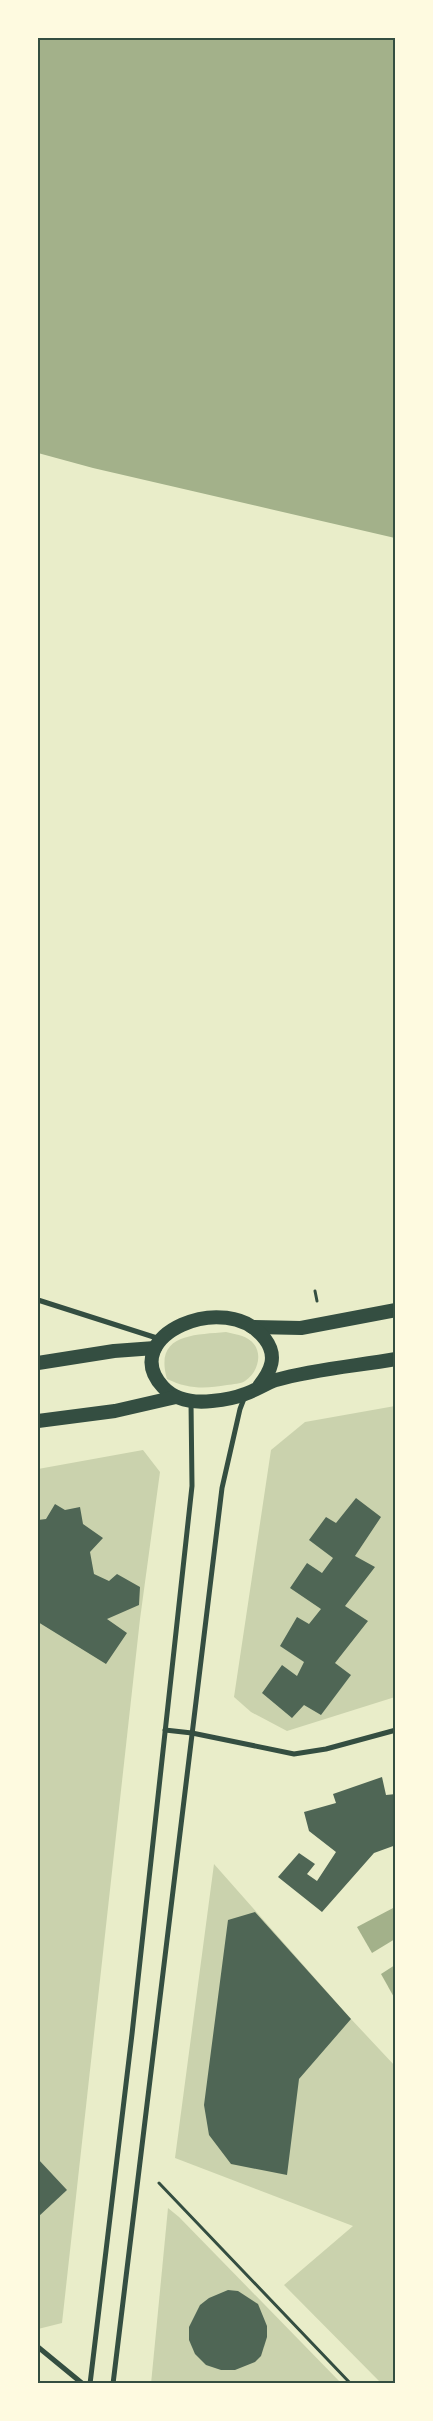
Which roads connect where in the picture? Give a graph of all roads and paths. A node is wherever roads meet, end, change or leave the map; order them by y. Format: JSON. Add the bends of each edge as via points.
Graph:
{"nodes":[{"id":1,"x":38,"y":1300,"type":"edge"},
{"id":2,"x":396,"y":1310,"type":"edge"},
{"id":3,"x":252,"y":1327,"type":"junction"},
{"id":4,"x":158,"y":1343,"type":"junction"},
{"id":5,"x":396,"y":1359,"type":"edge"},
{"id":6,"x":38,"y":1363,"type":"edge"},
{"id":7,"x":259,"y":1386,"type":"junction"},
{"id":8,"x":246,"y":1394,"type":"junction"},
{"id":9,"x":176,"y":1397,"type":"junction"},
{"id":10,"x":191,"y":1402,"type":"junction"},
{"id":11,"x":38,"y":1421,"type":"edge"},
{"id":12,"x":165,"y":1730,"type":"junction"},
{"id":13,"x":396,"y":1730,"type":"edge"},
{"id":14,"x":192,"y":1733,"type":"junction"},
{"id":15,"x":140,"y":2162,"type":"junction"},
{"id":16,"x":38,"y":2347,"type":"edge"},
{"id":17,"x":83,"y":2384,"type":"edge"},
{"id":18,"x":90,"y":2384,"type":"edge"},
{"id":19,"x":113,"y":2384,"type":"edge"},
{"id":20,"x":351,"y":2384,"type":"edge"}],
"edges":[{"from":1,"to":4,"type":"street"},
{"from":2,"to":3,"type":"highway","via":[[301,1328]]},
{"from":3,"to":4,"type":"highway","via":[[230,1317],[197,1318],[178,1325]]},
{"from":3,"to":7,"type":"highway","via":[[264,1336],[272,1353],[270,1368]]},
{"from":4,"to":6,"type":"highway"},
{"from":4,"to":9,"type":"highway","via":[[152,1367],[155,1377]]},
{"from":5,"to":7,"type":"highway","via":[[303,1374]]},
{"from":7,"to":8,"type":"highway"},
{"from":8,"to":10,"type":"highway","via":[[211,1402]]},
{"from":8,"to":14,"type":"street","via":[[222,1488]]},
{"from":9,"to":10,"type":"highway"},
{"from":9,"to":11,"type":"highway","via":[[115,1411]]},
{"from":10,"to":12,"type":"street","via":[[192,1486]]},
{"from":12,"to":14,"type":"street"},
{"from":12,"to":18,"type":"street"},
{"from":13,"to":14,"type":"street","via":[[294,1754]]},
{"from":14,"to":15,"type":"street"},
{"from":15,"to":19,"type":"street"},
{"from":15,"to":20,"type":"path"},
{"from":16,"to":17,"type":"street"}]}
